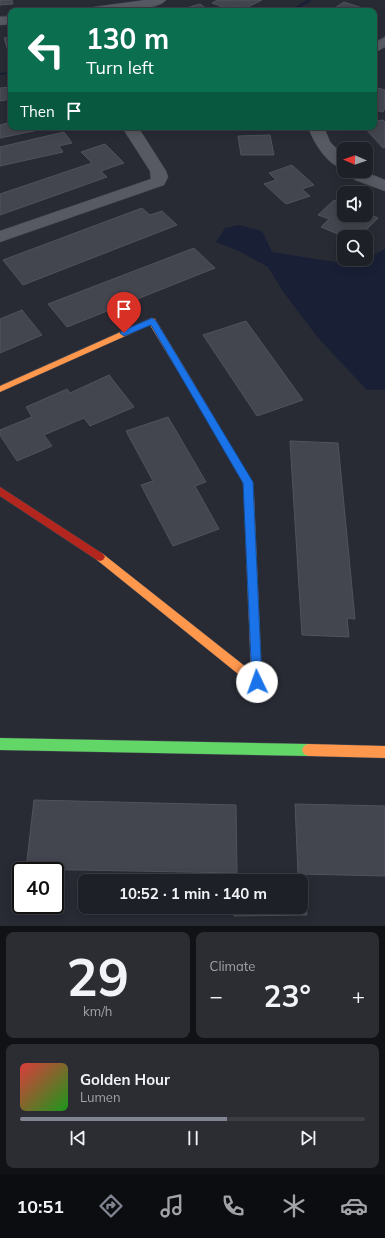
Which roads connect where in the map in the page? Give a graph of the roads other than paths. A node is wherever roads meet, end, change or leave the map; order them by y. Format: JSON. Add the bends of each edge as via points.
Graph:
{"nodes":[{"id":1,"x":160,"y":0,"type":"edge"},
{"id":2,"x":116,"y":8,"type":"edge"},
{"id":3,"x":132,"y":130,"type":"edge"},
{"id":4,"x":318,"y":130,"type":"edge"},
{"id":5,"x":337,"y":159,"type":"edge"},
{"id":6,"x":364,"y":178,"type":"edge"},
{"id":7,"x":385,"y":186,"type":"edge"},
{"id":8,"x":0,"y":237,"type":"edge"},
{"id":9,"x":0,"y":389,"type":"edge"},
{"id":10,"x":0,"y":491,"type":"edge"},
{"id":11,"x":0,"y":744,"type":"edge"},
{"id":12,"x":385,"y":752,"type":"edge"}],
"edges":[{"from":1,"to":2,"type":"street"},
{"from":3,"to":8,"type":"street","via":[[158,171],[158,182]]},
{"from":4,"to":5,"type":"street"},
{"from":6,"to":7,"type":"street"},
{"from":9,"to":10,"type":"street","via":[[152,321],[248,482],[257,682],[93,551]]},
{"from":11,"to":12,"type":"street"}]}
